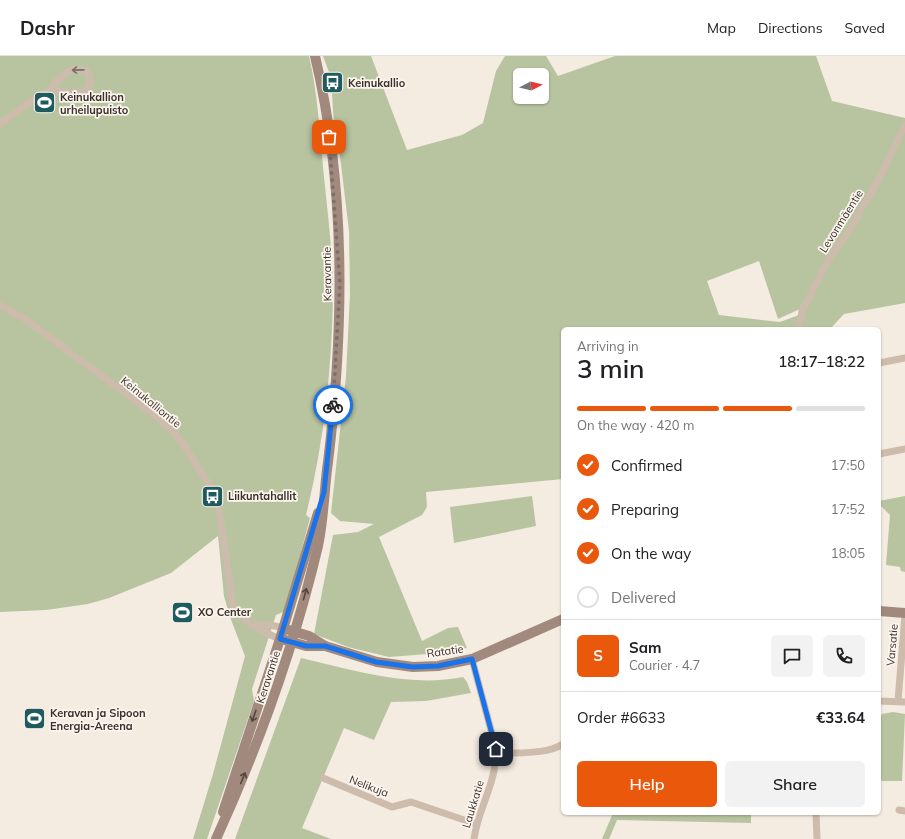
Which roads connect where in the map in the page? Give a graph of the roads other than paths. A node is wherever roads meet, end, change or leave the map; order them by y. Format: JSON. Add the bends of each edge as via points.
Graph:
{"nodes":[{"id":1,"x":315,"y":56,"type":"edge"},
{"id":2,"x":51,"y":90,"type":"junction"},
{"id":3,"x":0,"y":124,"type":"edge"},
{"id":4,"x":905,"y":125,"type":"edge"},
{"id":5,"x":0,"y":305,"type":"edge"},
{"id":6,"x":799,"y":327,"type":"edge"},
{"id":7,"x":905,"y":358,"type":"edge"},
{"id":8,"x":881,"y":363,"type":"edge"},
{"id":9,"x":905,"y":449,"type":"edge"},
{"id":10,"x":881,"y":454,"type":"edge"},
{"id":11,"x":324,"y":492,"type":"junction"},
{"id":12,"x":881,"y":611,"type":"edge"},
{"id":13,"x":905,"y":614,"type":"edge"},
{"id":14,"x":561,"y":620,"type":"edge"},
{"id":15,"x":251,"y":624,"type":"junction"},
{"id":16,"x":284,"y":628,"type":"junction"},
{"id":17,"x":296,"y":631,"type":"junction"},
{"id":18,"x":280,"y":639,"type":"junction"},
{"id":19,"x":292,"y":642,"type":"junction"},
{"id":20,"x":325,"y":646,"type":"junction"},
{"id":21,"x":472,"y":659,"type":"junction"},
{"id":22,"x":881,"y":701,"type":"edge"},
{"id":23,"x":902,"y":701,"type":"edge"},
{"id":24,"x":561,"y":745,"type":"edge"},
{"id":25,"x":496,"y":754,"type":"junction"},
{"id":26,"x":323,"y":778,"type":"dead end"},
{"id":27,"x":816,"y":815,"type":"edge"},
{"id":28,"x":476,"y":824,"type":"junction"},
{"id":29,"x":215,"y":839,"type":"edge"},
{"id":30,"x":474,"y":839,"type":"edge"},
{"id":31,"x":817,"y":839,"type":"edge"}],
"edges":[{"from":1,"to":11,"type":"main road","name":"Keravantie","via":[[328,123],[340,284],[336,378]]},
{"from":2,"to":2,"type":"street","one_way":true,"via":[[84,92],[91,84],[91,78],[85,70],[73,69],[55,82]]},
{"from":2,"to":3,"type":"street","via":[[29,102]]},
{"from":4,"to":6,"type":"street","name":"Levonmäentie","via":[[880,176],[802,310]]},
{"from":5,"to":15,"type":"street","name":"Keinukalliontie","via":[[25,319],[141,405],[181,441],[218,501],[234,606]]},
{"from":7,"to":8,"type":"street"},
{"from":9,"to":10,"type":"street"},
{"from":11,"to":16,"type":"main road","name":"Keravantie"},
{"from":17,"to":11,"type":"main road","name":"Keravantie","one_way":true,"via":[[318,545]]},
{"from":12,"to":13,"type":"main road"},
{"from":13,"to":23,"type":"street","name":"Varsatie"},
{"from":14,"to":21,"type":"main road","name":"Ratatie"},
{"from":15,"to":16,"type":"street"},
{"from":15,"to":18,"type":"street","name":"Keinukalliontie"},
{"from":16,"to":17,"type":"main road","name":"Ratatie"},
{"from":16,"to":18,"type":"main road","name":"Keravantie"},
{"from":17,"to":19,"type":"main road","name":"Keravantie"},
{"from":17,"to":20,"type":"main road","name":"Ratatie"},
{"from":18,"to":19,"type":"main road","name":"Ratatie"},
{"from":18,"to":29,"type":"main road","name":"Keravantie","one_way":true},
{"from":19,"to":20,"type":"main road","name":"Ratatie","via":[[306,646]]},
{"from":29,"to":19,"type":"main road","name":"Keravantie","one_way":true,"via":[[237,794],[270,710]]},
{"from":20,"to":21,"type":"main road","name":"Ratatie","via":[[376,662],[413,667],[438,666]]},
{"from":21,"to":25,"type":"street","name":"Laukkatie"},
{"from":22,"to":23,"type":"street"},
{"from":24,"to":25,"type":"street","via":[[548,750]]},
{"from":25,"to":28,"type":"street","name":"Laukkatie","via":[[487,797]]},
{"from":26,"to":28,"type":"street","name":"Nelikuja","via":[[392,807],[411,802]]},
{"from":27,"to":31,"type":"street"},
{"from":28,"to":30,"type":"street","name":"Laukkatie"}]}
